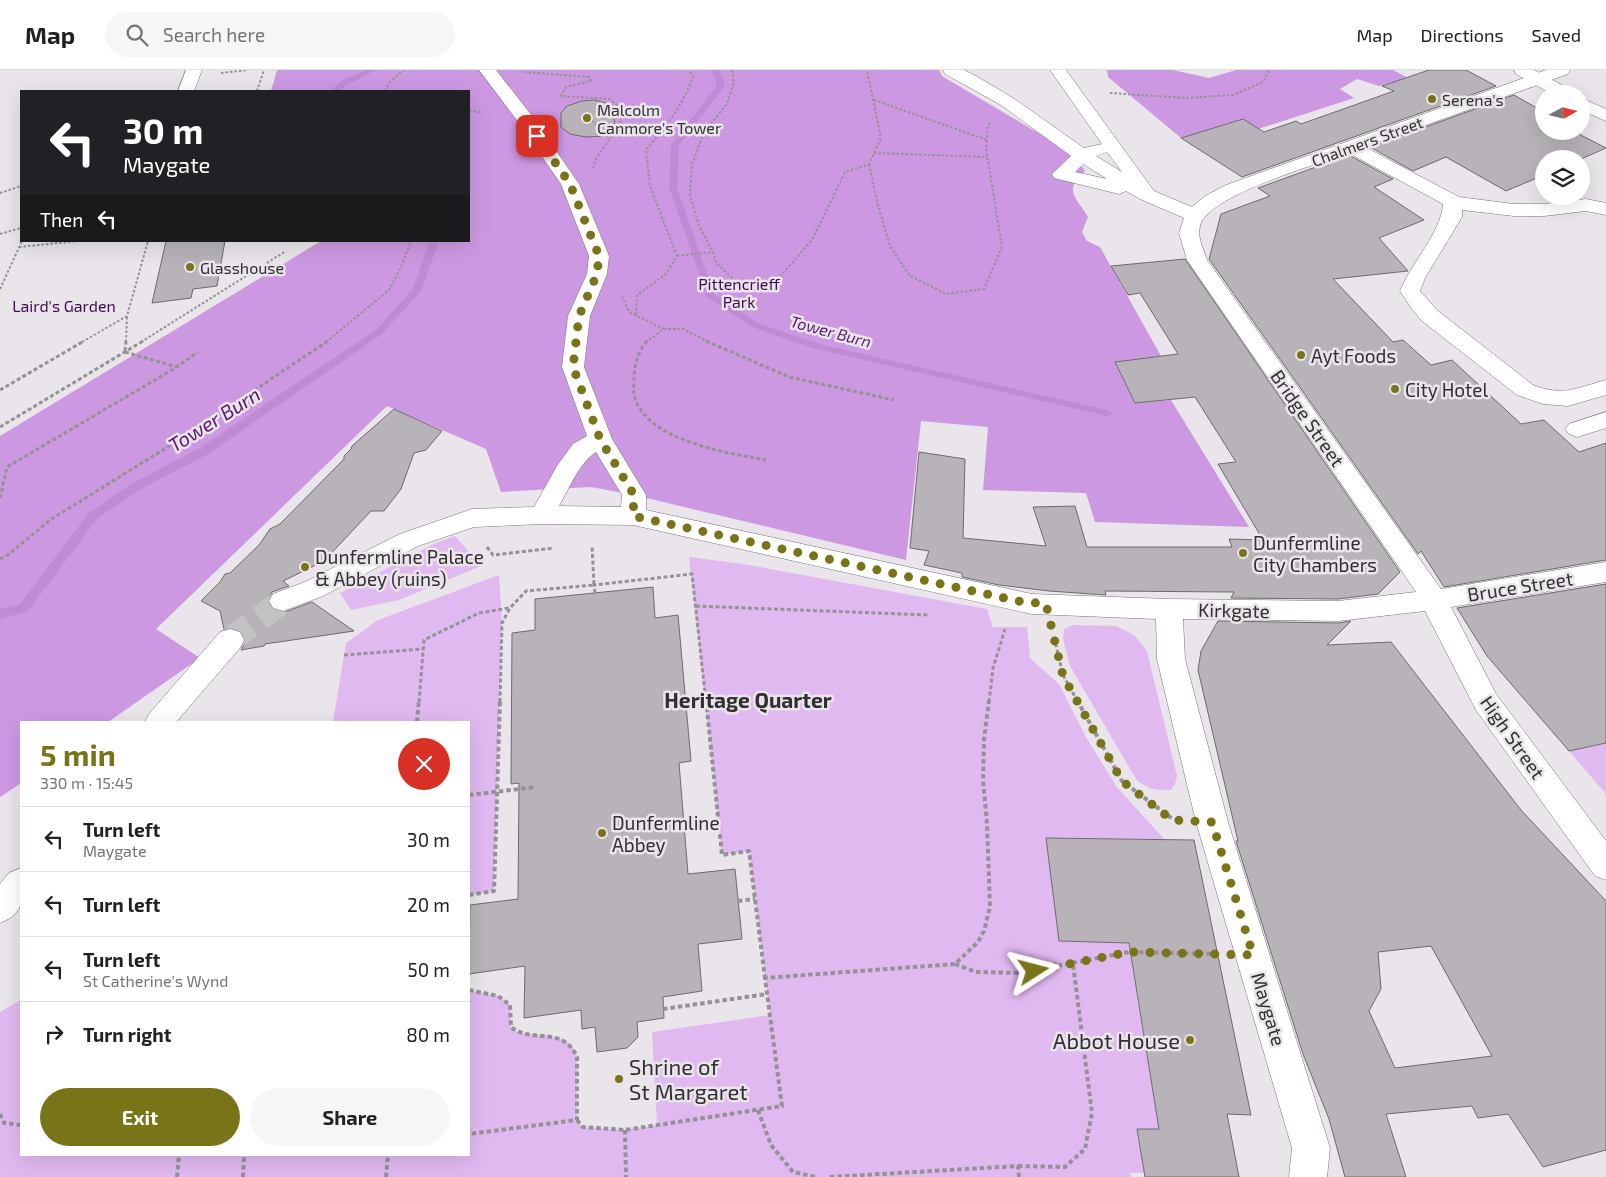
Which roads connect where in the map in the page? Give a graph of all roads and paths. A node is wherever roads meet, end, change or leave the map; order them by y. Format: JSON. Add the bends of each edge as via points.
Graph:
{"nodes":[{"id":1,"x":194,"y":70,"type":"edge"},
{"id":2,"x":264,"y":70,"type":"edge"},
{"id":3,"x":404,"y":70,"type":"edge"},
{"id":4,"x":688,"y":70,"type":"edge"},
{"id":5,"x":732,"y":70,"type":"edge"},
{"id":6,"x":867,"y":70,"type":"edge"},
{"id":7,"x":951,"y":70,"type":"edge"},
{"id":8,"x":1058,"y":70,"type":"edge"},
{"id":9,"x":1562,"y":70,"type":"edge"},
{"id":10,"x":489,"y":73,"type":"edge"},
{"id":11,"x":1530,"y":74,"type":"edge"},
{"id":12,"x":1549,"y":85,"type":"edge"},
{"id":13,"x":186,"y":90,"type":"edge"},
{"id":14,"x":257,"y":90,"type":"edge"},
{"id":15,"x":386,"y":90,"type":"edge"},
{"id":16,"x":873,"y":99,"type":"junction"},
{"id":17,"x":1590,"y":108,"type":"edge"},
{"id":18,"x":1606,"y":116,"type":"edge"},
{"id":19,"x":589,"y":117,"type":"dead end"},
{"id":20,"x":987,"y":140,"type":"dead end"},
{"id":21,"x":1114,"y":147,"type":"junction"},
{"id":22,"x":1351,"y":147,"type":"junction"},
{"id":23,"x":874,"y":154,"type":"junction"},
{"id":24,"x":1083,"y":156,"type":"junction"},
{"id":25,"x":987,"y":157,"type":"dead end"},
{"id":26,"x":20,"y":186,"type":"edge"},
{"id":27,"x":0,"y":193,"type":"edge"},
{"id":28,"x":1148,"y":195,"type":"junction"},
{"id":29,"x":1453,"y":202,"type":"junction"},
{"id":30,"x":1606,"y":209,"type":"edge"},
{"id":31,"x":1192,"y":224,"type":"junction"},
{"id":32,"x":20,"y":228,"type":"edge"},
{"id":33,"x":0,"y":234,"type":"edge"},
{"id":34,"x":22,"y":242,"type":"edge"},
{"id":35,"x":68,"y":242,"type":"edge"},
{"id":36,"x":148,"y":242,"type":"edge"},
{"id":37,"x":411,"y":242,"type":"edge"},
{"id":38,"x":19,"y":247,"type":"junction"},
{"id":39,"x":286,"y":251,"type":"dead end"},
{"id":40,"x":713,"y":252,"type":"junction"},
{"id":41,"x":677,"y":256,"type":"junction"},
{"id":42,"x":0,"y":289,"type":"edge"},
{"id":43,"x":127,"y":316,"type":"junction"},
{"id":44,"x":664,"y":329,"type":"junction"},
{"id":45,"x":125,"y":352,"type":"junction"},
{"id":46,"x":198,"y":352,"type":"dead end"},
{"id":47,"x":177,"y":367,"type":"junction"},
{"id":48,"x":1606,"y":387,"type":"edge"},
{"id":49,"x":0,"y":390,"type":"edge"},
{"id":50,"x":894,"y":400,"type":"dead end"},
{"id":51,"x":1606,"y":420,"type":"edge"},
{"id":52,"x":0,"y":427,"type":"edge"},
{"id":53,"x":1577,"y":429,"type":"dead end"},
{"id":54,"x":600,"y":439,"type":"junction"},
{"id":55,"x":766,"y":460,"type":"dead end"},
{"id":56,"x":0,"y":498,"type":"edge"},
{"id":57,"x":542,"y":515,"type":"junction"},
{"id":58,"x":633,"y":516,"type":"junction"},
{"id":59,"x":592,"y":549,"type":"dead end"},
{"id":60,"x":0,"y":559,"type":"edge"},
{"id":61,"x":1606,"y":572,"type":"edge"},
{"id":62,"x":594,"y":584,"type":"junction"},
{"id":63,"x":595,"y":593,"type":"dead end"},
{"id":64,"x":1435,"y":600,"type":"junction"},
{"id":65,"x":283,"y":601,"type":"tunnel mouth"},
{"id":66,"x":1039,"y":604,"type":"junction"},
{"id":67,"x":696,"y":606,"type":"junction"},
{"id":68,"x":510,"y":608,"type":"junction"},
{"id":69,"x":1169,"y":609,"type":"junction"},
{"id":70,"x":931,"y":615,"type":"dead end"},
{"id":71,"x":1008,"y":622,"type":"dead end"},
{"id":72,"x":230,"y":640,"type":"tunnel mouth"},
{"id":73,"x":423,"y":650,"type":"junction"},
{"id":74,"x":344,"y":656,"type":"dead end"},
{"id":75,"x":160,"y":721,"type":"edge"},
{"id":76,"x":417,"y":721,"type":"edge"},
{"id":77,"x":536,"y":787,"type":"dead end"},
{"id":78,"x":497,"y":792,"type":"junction"},
{"id":79,"x":470,"y":796,"type":"edge"},
{"id":80,"x":1212,"y":822,"type":"junction"},
{"id":81,"x":1606,"y":866,"type":"edge"},
{"id":82,"x":20,"y":884,"type":"edge"},
{"id":83,"x":470,"y":895,"type":"edge"},
{"id":84,"x":755,"y":899,"type":"junction"},
{"id":85,"x":738,"y":902,"type":"dead end"},
{"id":86,"x":0,"y":908,"type":"edge"},
{"id":87,"x":1253,"y":955,"type":"junction"},
{"id":88,"x":955,"y":964,"type":"junction"},
{"id":89,"x":1073,"y":964,"type":"junction"},
{"id":90,"x":765,"y":978,"type":"junction"},
{"id":91,"x":470,"y":990,"type":"edge"},
{"id":92,"x":767,"y":994,"type":"junction"},
{"id":93,"x":663,"y":1010,"type":"dead end"},
{"id":94,"x":758,"y":1110,"type":"junction"},
{"id":95,"x":0,"y":1114,"type":"edge"},
{"id":96,"x":577,"y":1120,"type":"junction"},
{"id":97,"x":20,"y":1125,"type":"edge"},
{"id":98,"x":625,"y":1130,"type":"junction"},
{"id":99,"x":470,"y":1134,"type":"edge"},
{"id":100,"x":178,"y":1156,"type":"edge"},
{"id":101,"x":244,"y":1156,"type":"edge"},
{"id":102,"x":388,"y":1156,"type":"edge"},
{"id":103,"x":1018,"y":1166,"type":"junction"},
{"id":104,"x":177,"y":1177,"type":"edge"},
{"id":105,"x":243,"y":1177,"type":"edge"},
{"id":106,"x":386,"y":1177,"type":"edge"},
{"id":107,"x":626,"y":1177,"type":"edge"},
{"id":108,"x":816,"y":1177,"type":"edge"},
{"id":109,"x":830,"y":1177,"type":"edge"},
{"id":110,"x":1019,"y":1177,"type":"edge"},
{"id":111,"x":1308,"y":1177,"type":"edge"}],
"edges":[{"from":1,"to":13,"type":"street"},
{"from":2,"to":14,"type":"path"},
{"from":3,"to":15,"type":"path"},
{"from":4,"to":41,"type":"path","via":[[694,76],[689,92],[646,150],[650,186]]},
{"from":5,"to":40,"type":"path","via":[[734,82],[727,104],[704,132],[692,165],[690,195],[699,226]]},
{"from":6,"to":16,"type":"path"},
{"from":7,"to":24,"type":"street","via":[[1016,106]]},
{"from":8,"to":21,"type":"street"},
{"from":9,"to":11,"type":"street","name":"Chalmers Street"},
{"from":10,"to":19,"type":"path","via":[[589,77],[591,81],[566,87],[561,96],[610,99],[617,105],[621,124],[611,136],[605,136]]},
{"from":10,"to":54,"type":"street","via":[[570,184],[599,256],[597,274],[579,316],[573,367]]},
{"from":11,"to":12,"type":"street"},
{"from":11,"to":22,"type":"street","name":"Chalmers Street","via":[[1506,92]]},
{"from":16,"to":20,"type":"path"},
{"from":16,"to":23,"type":"path","via":[[881,138]]},
{"from":17,"to":18,"type":"street"},
{"from":21,"to":24,"type":"street"},
{"from":21,"to":28,"type":"street"},
{"from":22,"to":29,"type":"street"},
{"from":22,"to":31,"type":"street","name":"Chalmers Street","via":[[1214,198]]},
{"from":23,"to":25,"type":"path"},
{"from":23,"to":40,"type":"path","via":[[869,164],[844,172],[812,240],[776,281],[738,283],[716,263]]},
{"from":24,"to":28,"type":"street"},
{"from":24,"to":28,"type":"street","via":[[1061,174]]},
{"from":26,"to":27,"type":"path"},
{"from":28,"to":31,"type":"street"},
{"from":29,"to":30,"type":"street","via":[[1514,210],[1586,205]]},
{"from":29,"to":48,"type":"street","via":[[1452,216],[1410,291],[1419,305],[1525,390],[1543,397],[1568,399]]},
{"from":31,"to":64,"type":"street","name":"Bridge Street","via":[[1197,260]]},
{"from":32,"to":33,"type":"path"},
{"from":34,"to":38,"type":"path"},
{"from":35,"to":38,"type":"path"},
{"from":36,"to":43,"type":"path"},
{"from":37,"to":60,"type":"path","via":[[389,290],[338,334],[195,430],[50,520]]},
{"from":38,"to":42,"type":"path"},
{"from":39,"to":45,"type":"path"},
{"from":40,"to":41,"type":"path"},
{"from":41,"to":44,"type":"path","via":[[665,275],[637,295],[636,315]]},
{"from":43,"to":45,"type":"path"},
{"from":43,"to":49,"type":"path"},
{"from":44,"to":50,"type":"path","via":[[683,329],[789,377]]},
{"from":44,"to":55,"type":"path","via":[[647,340],[637,354],[631,385],[639,409],[675,436]]},
{"from":45,"to":47,"type":"path"},
{"from":45,"to":52,"type":"path"},
{"from":46,"to":47,"type":"path"},
{"from":47,"to":56,"type":"path","via":[[6,467]]},
{"from":51,"to":53,"type":"street"},
{"from":54,"to":57,"type":"street","via":[[582,450]]},
{"from":54,"to":58,"type":"street","via":[[634,495]]},
{"from":57,"to":58,"type":"street","name":"Kirkgate"},
{"from":57,"to":65,"type":"street","name":"Kirkgate","via":[[472,518],[409,540],[314,589]]},
{"from":58,"to":66,"type":"street","name":"Kirkgate"},
{"from":59,"to":62,"type":"path"},
{"from":61,"to":64,"type":"street","name":"Bruce Street"},
{"from":62,"to":63,"type":"path"},
{"from":62,"to":67,"type":"path","via":[[692,574]]},
{"from":62,"to":68,"type":"path","via":[[526,591]]},
{"from":64,"to":69,"type":"street","name":"Kirkgate","via":[[1338,611]]},
{"from":64,"to":81,"type":"street","name":"High Street","via":[[1486,702]]},
{"from":66,"to":69,"type":"street","name":"Kirkgate"},
{"from":66,"to":80,"type":"path","via":[[1063,676],[1122,781],[1172,820]]},
{"from":67,"to":70,"type":"path"},
{"from":67,"to":84,"type":"path","via":[[722,854],[749,851]]},
{"from":68,"to":73,"type":"path","via":[[479,613],[424,640]]},
{"from":68,"to":78,"type":"path","via":[[502,623]]},
{"from":69,"to":80,"type":"street","name":"Maygate","via":[[1171,659]]},
{"from":71,"to":88,"type":"path","via":[[993,668],[984,740],[990,907],[978,942]]},
{"from":72,"to":75,"type":"street"},
{"from":73,"to":74,"type":"path"},
{"from":73,"to":76,"type":"path"},
{"from":77,"to":78,"type":"path"},
{"from":78,"to":79,"type":"path"},
{"from":78,"to":83,"type":"path","via":[[494,892]]},
{"from":80,"to":87,"type":"street","name":"Maygate"},
{"from":82,"to":86,"type":"street"},
{"from":84,"to":85,"type":"path"},
{"from":84,"to":90,"type":"path"},
{"from":87,"to":89,"type":"path","via":[[1129,952]]},
{"from":87,"to":111,"type":"street","name":"Maygate","via":[[1311,1148]]},
{"from":88,"to":89,"type":"path","via":[[976,972],[1020,973]]},
{"from":88,"to":90,"type":"path"},
{"from":89,"to":103,"type":"path","via":[[1092,1113],[1085,1149],[1065,1167]]},
{"from":90,"to":92,"type":"path"},
{"from":91,"to":96,"type":"path","via":[[498,996],[510,1005],[511,1027],[517,1032],[567,1041],[575,1048]]},
{"from":92,"to":93,"type":"path"},
{"from":92,"to":94,"type":"path","via":[[782,1106]]},
{"from":94,"to":98,"type":"path"},
{"from":94,"to":108,"type":"path","via":[[771,1145],[793,1172]]},
{"from":95,"to":97,"type":"path","via":[[4,1123]]},
{"from":96,"to":98,"type":"path","via":[[582,1127]]},
{"from":96,"to":99,"type":"path"},
{"from":98,"to":107,"type":"path"},
{"from":100,"to":104,"type":"path"},
{"from":101,"to":105,"type":"path"},
{"from":102,"to":106,"type":"path"},
{"from":103,"to":109,"type":"path"},
{"from":103,"to":110,"type":"path"}]}
